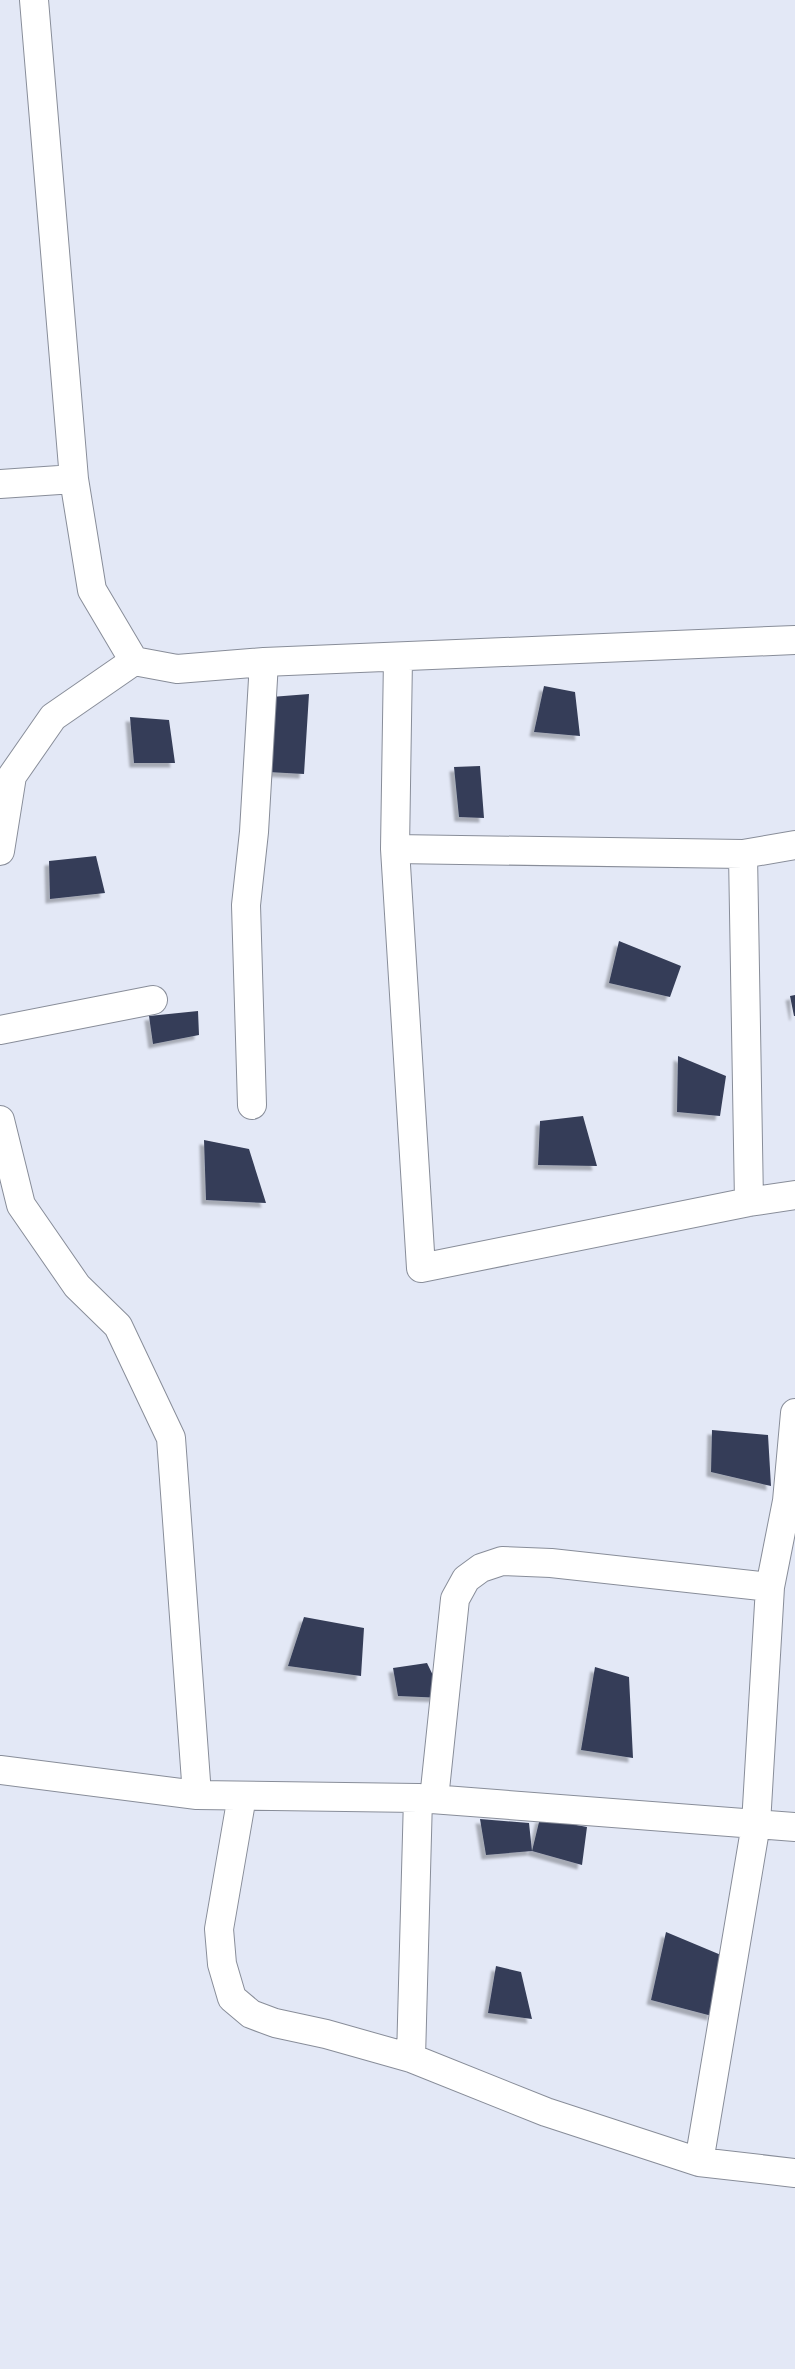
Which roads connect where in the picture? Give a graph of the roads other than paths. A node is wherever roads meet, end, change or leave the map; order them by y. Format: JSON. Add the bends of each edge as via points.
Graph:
{"nodes":[{"id":1,"x":34,"y":0,"type":"edge"},
{"id":2,"x":74,"y":479,"type":"junction"},
{"id":3,"x":0,"y":484,"type":"edge"},
{"id":4,"x":795,"y":640,"type":"edge"},
{"id":5,"x":398,"y":658,"type":"junction"},
{"id":6,"x":134,"y":660,"type":"junction"},
{"id":7,"x":264,"y":662,"type":"junction"},
{"id":8,"x":795,"y":845,"type":"edge"},
{"id":9,"x":395,"y":849,"type":"junction"},
{"id":10,"x":0,"y":850,"type":"edge"},
{"id":11,"x":744,"y":854,"type":"junction"},
{"id":12,"x":153,"y":1000,"type":"dead end"},
{"id":13,"x":0,"y":1030,"type":"edge"},
{"id":14,"x":252,"y":1106,"type":"dead end"},
{"id":15,"x":0,"y":1120,"type":"edge"},
{"id":16,"x":795,"y":1196,"type":"edge"},
{"id":17,"x":748,"y":1202,"type":"junction"},
{"id":18,"x":795,"y":1413,"type":"edge"},
{"id":19,"x":791,"y":1501,"type":"edge"},
{"id":20,"x":770,"y":1587,"type":"junction"},
{"id":21,"x":0,"y":1770,"type":"edge"},
{"id":22,"x":197,"y":1795,"type":"junction"},
{"id":23,"x":242,"y":1796,"type":"junction"},
{"id":24,"x":426,"y":1798,"type":"junction"},
{"id":25,"x":756,"y":1824,"type":"junction"},
{"id":26,"x":795,"y":1827,"type":"edge"},
{"id":27,"x":412,"y":2058,"type":"junction"},
{"id":28,"x":699,"y":2162,"type":"junction"},
{"id":29,"x":795,"y":2173,"type":"edge"}],
"edges":[{"from":1,"to":2,"type":"street"},
{"from":2,"to":3,"type":"street"},
{"from":2,"to":6,"type":"street","via":[[92,590]]},
{"from":4,"to":5,"type":"street"},
{"from":5,"to":7,"type":"street"},
{"from":5,"to":9,"type":"street"},
{"from":6,"to":7,"type":"street","via":[[177,669]]},
{"from":6,"to":10,"type":"street","via":[[52,717],[12,776]]},
{"from":7,"to":14,"type":"street","via":[[254,832],[246,906]]},
{"from":8,"to":11,"type":"street"},
{"from":9,"to":11,"type":"street"},
{"from":9,"to":17,"type":"street","via":[[422,1268]]},
{"from":11,"to":17,"type":"street"},
{"from":12,"to":13,"type":"street"},
{"from":15,"to":22,"type":"street","via":[[21,1205],[77,1286],[118,1326],[171,1438]]},
{"from":16,"to":17,"type":"street"},
{"from":18,"to":19,"type":"street"},
{"from":19,"to":20,"type":"street"},
{"from":20,"to":24,"type":"street","via":[[551,1563],[502,1560],[482,1568],[466,1579],[454,1599]]},
{"from":20,"to":25,"type":"street"},
{"from":21,"to":22,"type":"street"},
{"from":22,"to":23,"type":"street"},
{"from":23,"to":24,"type":"street"},
{"from":23,"to":27,"type":"street","via":[[219,1929],[222,1964],[232,1998],[251,2014],[275,2023]]},
{"from":24,"to":25,"type":"street"},
{"from":24,"to":27,"type":"street"},
{"from":25,"to":26,"type":"street"},
{"from":25,"to":28,"type":"street"},
{"from":27,"to":28,"type":"street","via":[[546,2112]]},
{"from":28,"to":29,"type":"street"}]}
